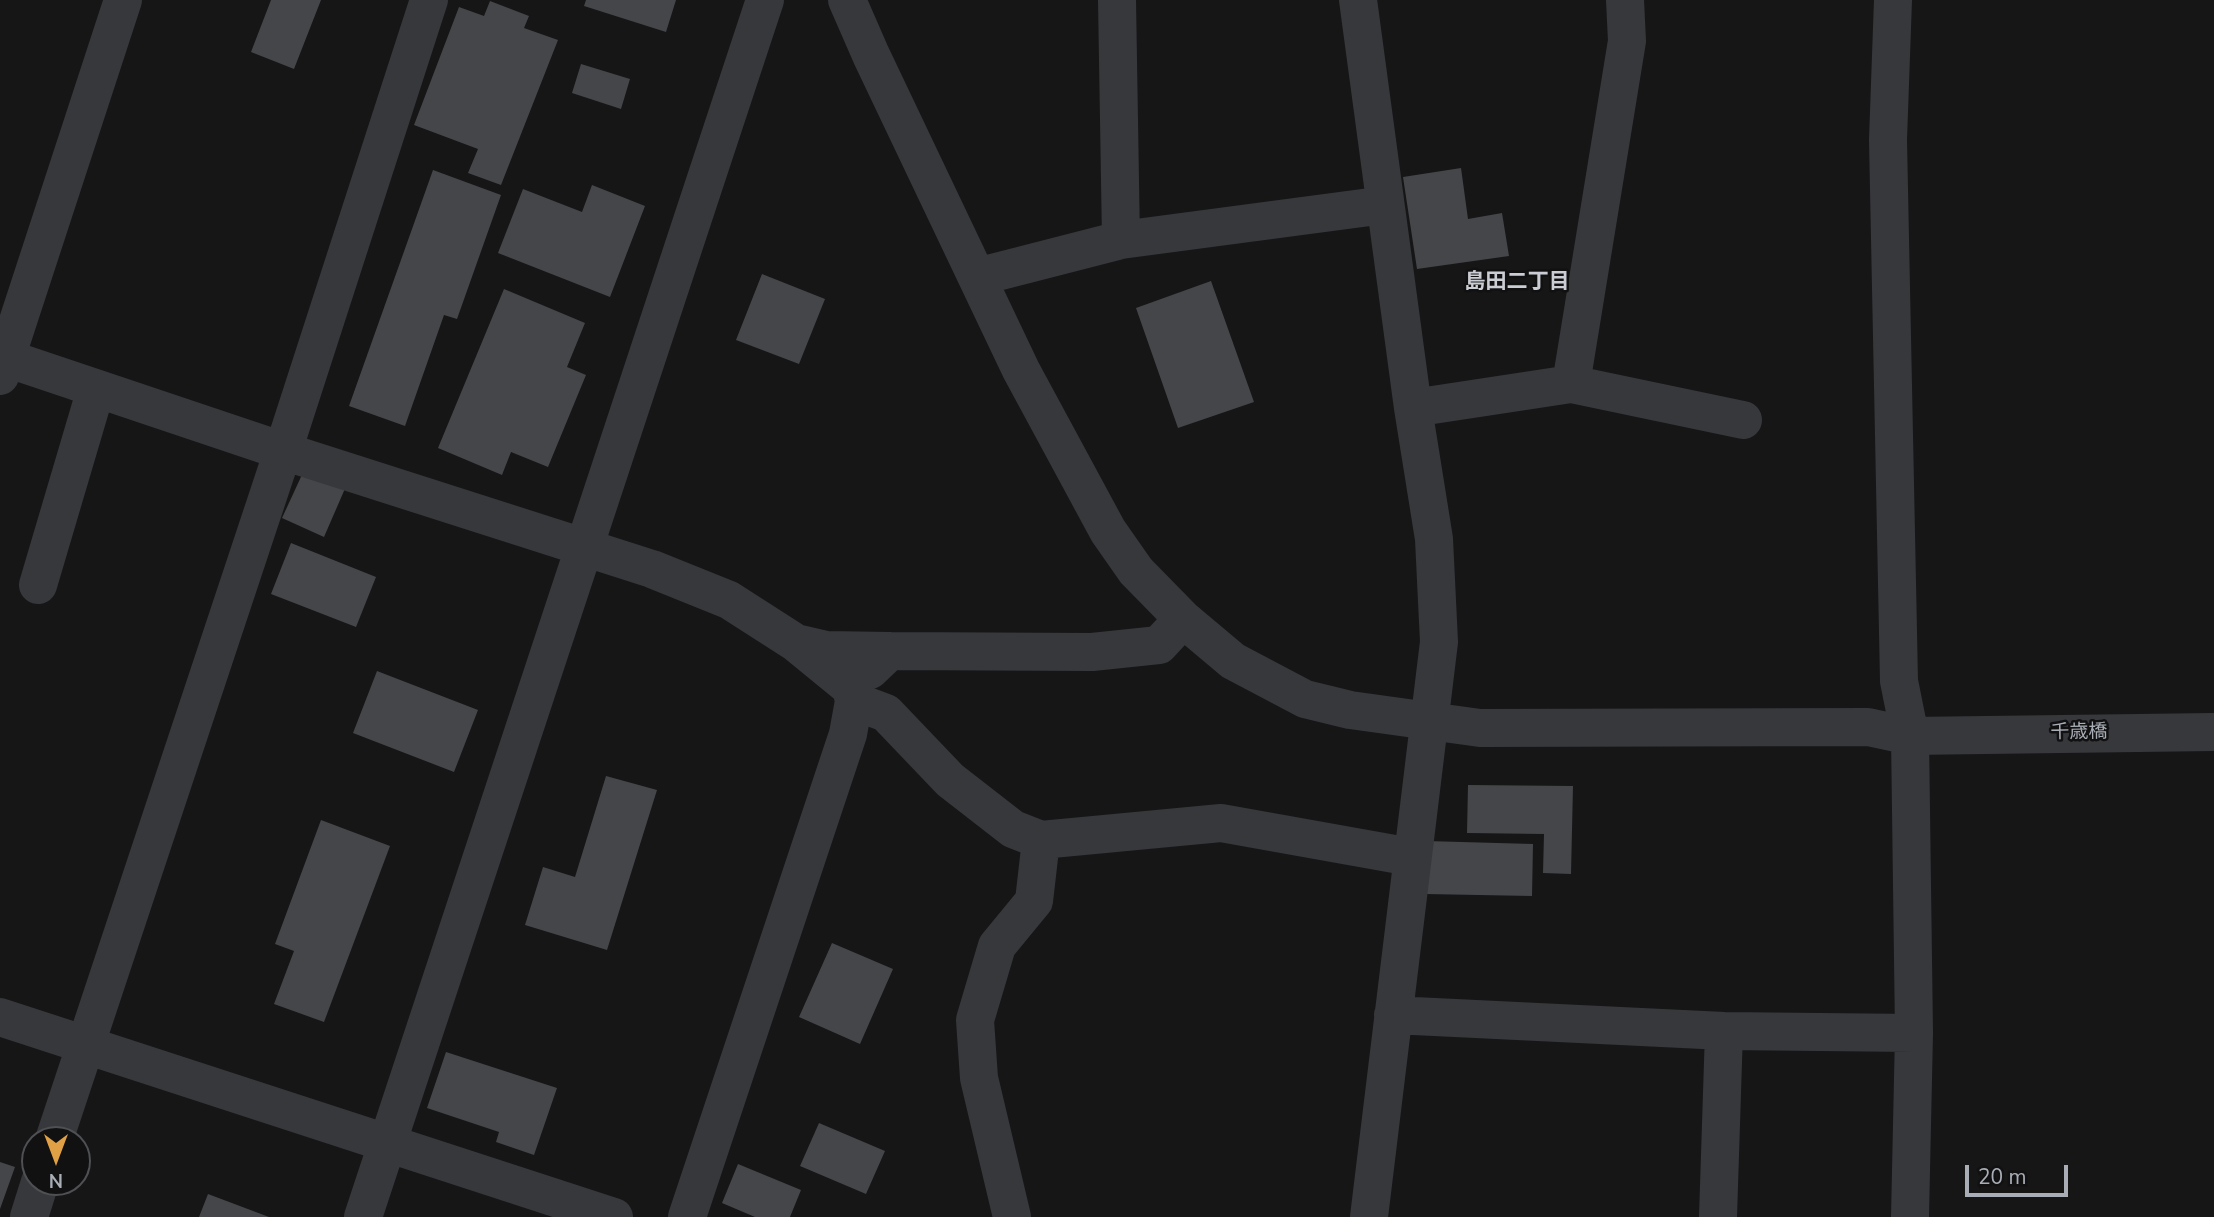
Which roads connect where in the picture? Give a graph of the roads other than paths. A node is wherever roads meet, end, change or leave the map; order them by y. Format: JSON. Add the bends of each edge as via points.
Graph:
{"nodes":[{"id":1,"x":123,"y":0,"type":"edge"},
{"id":2,"x":429,"y":0,"type":"edge"},
{"id":3,"x":765,"y":0,"type":"edge"},
{"id":4,"x":847,"y":0,"type":"edge"},
{"id":5,"x":1117,"y":0,"type":"edge"},
{"id":6,"x":1358,"y":0,"type":"edge"},
{"id":7,"x":1625,"y":0,"type":"edge"},
{"id":8,"x":1893,"y":0,"type":"edge"},
{"id":9,"x":1385,"y":205,"type":"junction"},
{"id":10,"x":1121,"y":240,"type":"junction"},
{"id":11,"x":977,"y":277,"type":"junction"},
{"id":12,"x":2,"y":363,"type":"edge"},
{"id":13,"x":1571,"y":384,"type":"junction"},
{"id":14,"x":96,"y":389,"type":"junction"},
{"id":15,"x":1413,"y":408,"type":"junction"},
{"id":16,"x":1743,"y":420,"type":"dead end"},
{"id":17,"x":283,"y":451,"type":"junction"},
{"id":18,"x":584,"y":548,"type":"junction"},
{"id":19,"x":38,"y":584,"type":"dead end"},
{"id":20,"x":1183,"y":620,"type":"junction"},
{"id":21,"x":796,"y":643,"type":"junction"},
{"id":22,"x":890,"y":652,"type":"junction"},
{"id":23,"x":852,"y":694,"type":"junction"},
{"id":24,"x":1430,"y":721,"type":"junction"},
{"id":25,"x":2214,"y":732,"type":"edge"},
{"id":26,"x":1927,"y":735,"type":"junction"},
{"id":27,"x":1041,"y":840,"type":"junction"},
{"id":28,"x":1412,"y":857,"type":"junction"},
{"id":29,"x":1393,"y":1015,"type":"junction"},
{"id":30,"x":0,"y":1017,"type":"edge"},
{"id":31,"x":1724,"y":1031,"type":"junction"},
{"id":32,"x":1914,"y":1033,"type":"junction"},
{"id":33,"x":85,"y":1044,"type":"junction"},
{"id":34,"x":59,"y":1126,"type":"edge"},
{"id":35,"x":387,"y":1142,"type":"junction"},
{"id":36,"x":36,"y":1196,"type":"edge"},
{"id":37,"x":29,"y":1217,"type":"edge"},
{"id":38,"x":363,"y":1217,"type":"edge"},
{"id":39,"x":614,"y":1217,"type":"edge"},
{"id":40,"x":687,"y":1217,"type":"edge"},
{"id":41,"x":1012,"y":1217,"type":"edge"},
{"id":42,"x":1369,"y":1217,"type":"edge"},
{"id":43,"x":1718,"y":1217,"type":"edge"},
{"id":44,"x":1910,"y":1217,"type":"edge"}],
"edges":[{"from":1,"to":12,"type":"street"},
{"from":2,"to":17,"type":"street"},
{"from":3,"to":18,"type":"street"},
{"from":4,"to":11,"type":"street","name":"千歳橋"},
{"from":5,"to":10,"type":"street"},
{"from":6,"to":9,"type":"street"},
{"from":7,"to":13,"type":"street","via":[[1627,41]]},
{"from":8,"to":26,"type":"street","via":[[1888,140],[1899,681]]},
{"from":9,"to":10,"type":"street"},
{"from":9,"to":15,"type":"street"},
{"from":10,"to":11,"type":"street"},
{"from":11,"to":20,"type":"street","name":"千歳橋","via":[[1021,370],[1108,531],[1136,571]]},
{"from":12,"to":14,"type":"street"},
{"from":13,"to":15,"type":"street"},
{"from":13,"to":16,"type":"street"},
{"from":14,"to":17,"type":"street"},
{"from":14,"to":19,"type":"street"},
{"from":15,"to":24,"type":"street","via":[[1434,539],[1439,642]]},
{"from":17,"to":18,"type":"street"},
{"from":17,"to":33,"type":"street"},
{"from":18,"to":21,"type":"street","via":[[729,600]]},
{"from":18,"to":35,"type":"street"},
{"from":20,"to":22,"type":"street","via":[[1159,645],[1092,652]]},
{"from":20,"to":24,"type":"street","name":"千歳橋","via":[[1233,661],[1305,699]]},
{"from":21,"to":22,"type":"street","via":[[826,650]]},
{"from":21,"to":23,"type":"street"},
{"from":22,"to":23,"type":"street"},
{"from":23,"to":27,"type":"street","via":[[886,713],[950,780],[1013,829]]},
{"from":23,"to":40,"type":"street","via":[[848,734]]},
{"from":24,"to":26,"type":"street","name":"千歳橋","via":[[1480,727],[1868,727]]},
{"from":24,"to":28,"type":"street"},
{"from":25,"to":26,"type":"street","name":"千歳橋"},
{"from":26,"to":32,"type":"street"},
{"from":27,"to":28,"type":"street","via":[[1221,823]]},
{"from":27,"to":41,"type":"street","via":[[1034,901],[997,946],[975,1020],[979,1078]]},
{"from":28,"to":29,"type":"street"},
{"from":29,"to":31,"type":"street"},
{"from":29,"to":42,"type":"street"},
{"from":30,"to":33,"type":"street"},
{"from":31,"to":32,"type":"street"},
{"from":31,"to":43,"type":"street"},
{"from":32,"to":44,"type":"street"},
{"from":33,"to":34,"type":"street"},
{"from":33,"to":35,"type":"street"},
{"from":35,"to":38,"type":"street"},
{"from":35,"to":39,"type":"street"},
{"from":36,"to":37,"type":"street"}]}
